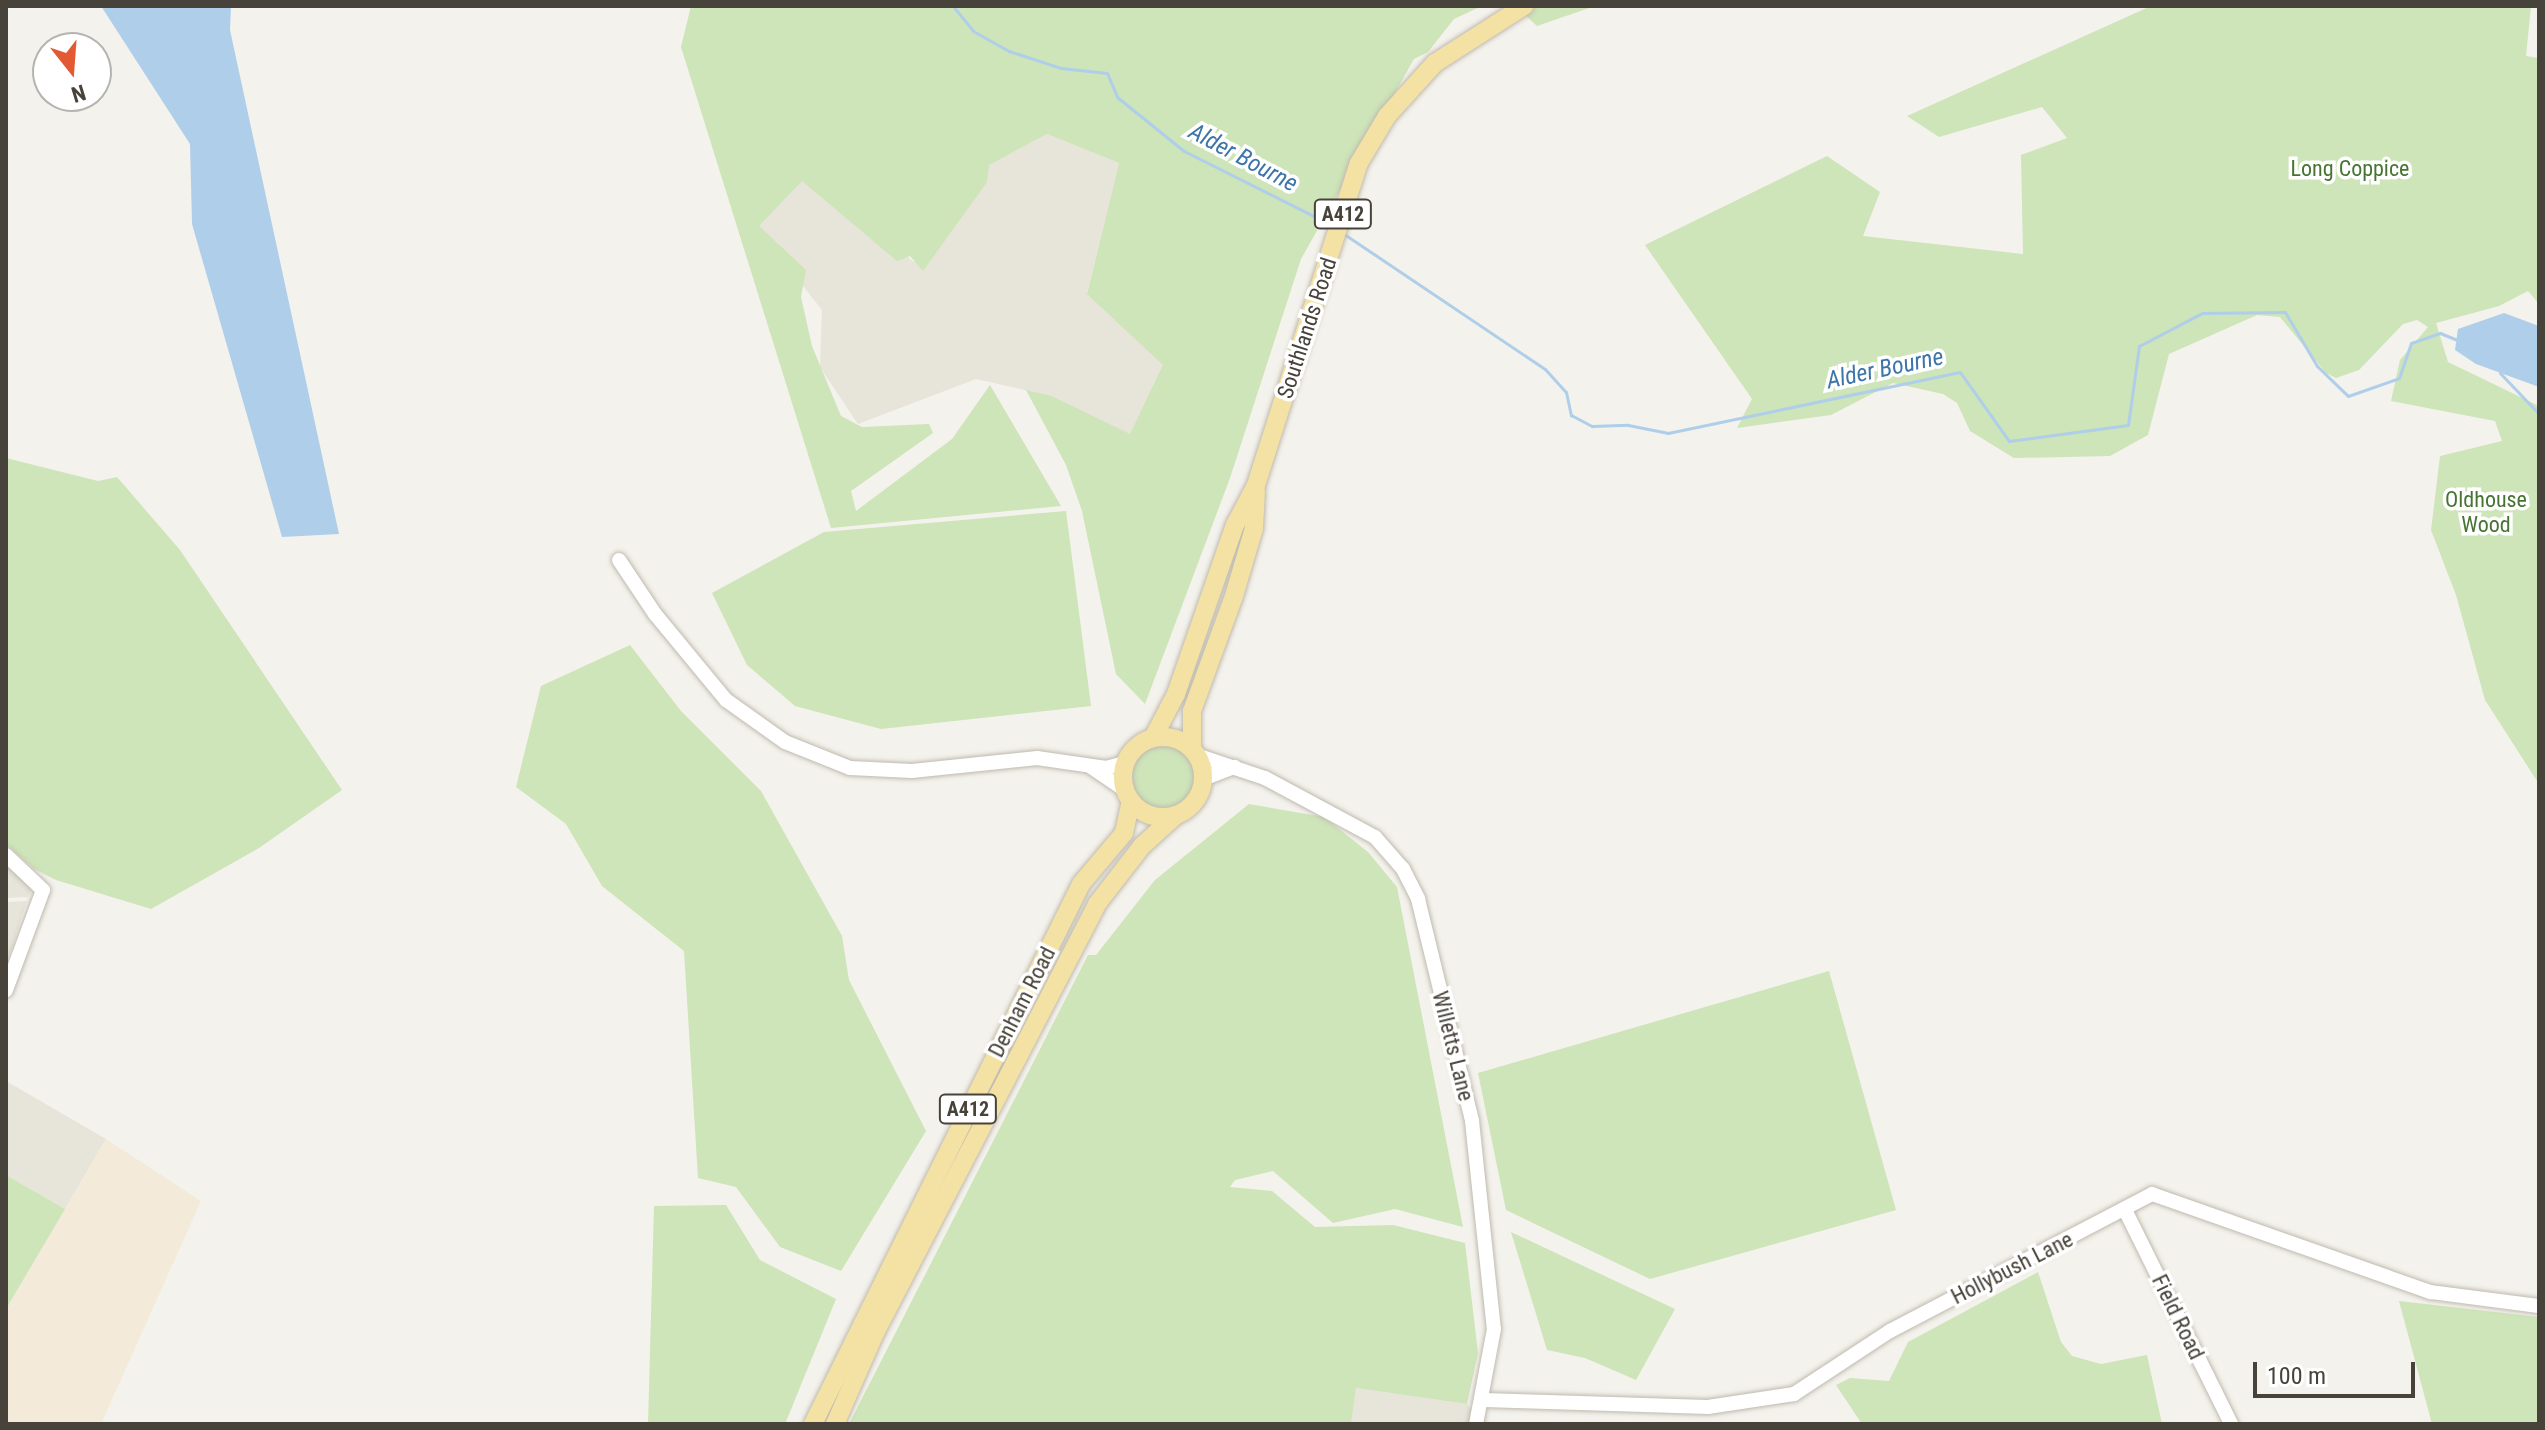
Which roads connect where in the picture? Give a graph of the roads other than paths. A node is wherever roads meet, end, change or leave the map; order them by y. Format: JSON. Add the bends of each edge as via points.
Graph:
{"nodes":[{"id":1,"x":1524,"y":6,"type":"edge"},
{"id":2,"x":1256,"y":485,"type":"junction"},
{"id":3,"x":619,"y":560,"type":"dead end"},
{"id":4,"x":1153,"y":738,"type":"junction"},
{"id":5,"x":1194,"y":752,"type":"junction"},
{"id":6,"x":1125,"y":763,"type":"junction"},
{"id":7,"x":1091,"y":767,"type":"junction"},
{"id":8,"x":1235,"y":767,"type":"junction"},
{"id":9,"x":1203,"y":779,"type":"junction"},
{"id":10,"x":1128,"y":796,"type":"junction"},
{"id":11,"x":1176,"y":815,"type":"junction"},
{"id":12,"x":6,"y":855,"type":"edge"},
{"id":13,"x":6,"y":990,"type":"edge"},
{"id":14,"x":2125,"y":1210,"type":"junction"},
{"id":15,"x":2539,"y":1306,"type":"edge"},
{"id":16,"x":1484,"y":1400,"type":"junction"},
{"id":17,"x":813,"y":1424,"type":"edge"},
{"id":18,"x":835,"y":1424,"type":"edge"},
{"id":19,"x":1476,"y":1424,"type":"edge"},
{"id":20,"x":2231,"y":1424,"type":"edge"}],
"edges":[{"from":1,"to":2,"type":"main road","name":"Southlands Road","number":"A412","via":[[1435,63],[1387,116],[1359,163]]},
{"from":2,"to":4,"type":"main road","number":"A412","via":[[1235,525],[1176,694]]},
{"from":2,"to":5,"type":"main road","number":"A412","via":[[1254,528],[1192,711]]},
{"from":3,"to":7,"type":"street","via":[[655,614],[726,700],[785,742],[850,768],[912,771],[1037,758]]},
{"from":4,"to":5,"type":"main road","via":[[1174,738]]},
{"from":4,"to":6,"type":"main road","via":[[1133,750]]},
{"from":5,"to":8,"type":"street","name":"Willetts Lane"},
{"from":5,"to":9,"type":"main road"},
{"from":6,"to":7,"type":"street"},
{"from":6,"to":10,"type":"main road"},
{"from":7,"to":10,"type":"street"},
{"from":8,"to":9,"type":"street"},
{"from":8,"to":16,"type":"street","name":"Willetts Lane","via":[[1375,837],[1403,869],[1418,899],[1472,1121],[1494,1329]]},
{"from":9,"to":11,"type":"main road","via":[[1195,801]]},
{"from":10,"to":11,"type":"main road","via":[[1151,815]]},
{"from":10,"to":17,"type":"main road","name":"Denham Road","number":"A412","via":[[1124,833],[1081,884]]},
{"from":11,"to":18,"type":"main road","name":"Denham Road","number":"A412","via":[[1142,846],[1097,904],[876,1331]]},
{"from":12,"to":13,"type":"street","via":[[43,890]]},
{"from":14,"to":15,"type":"street","name":"Hollybush Lane","via":[[2152,1194],[2431,1292]]},
{"from":14,"to":16,"type":"street","name":"Hollybush Lane","via":[[1890,1331],[1794,1394],[1708,1407]]},
{"from":14,"to":20,"type":"street","name":"Field Road"},
{"from":16,"to":19,"type":"street","name":"Willetts Lane"}]}
